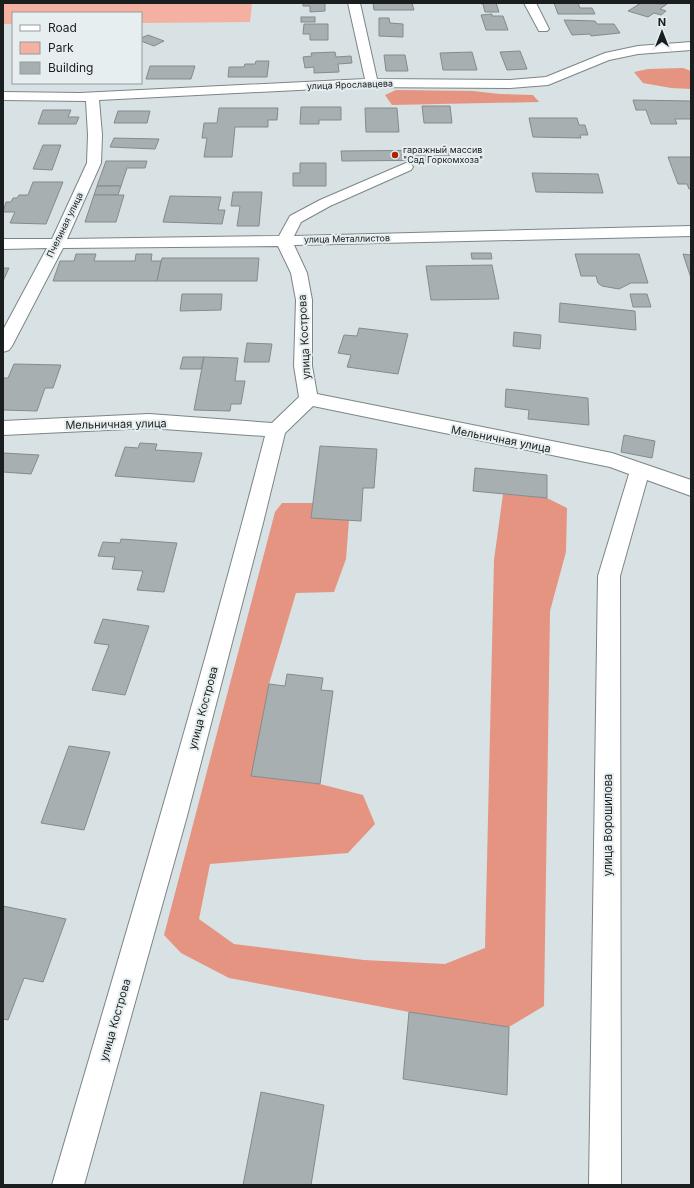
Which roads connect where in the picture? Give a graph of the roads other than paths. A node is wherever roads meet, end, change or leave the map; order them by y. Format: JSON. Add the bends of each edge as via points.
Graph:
{"nodes":[{"id":1,"x":354,"y":3,"type":"edge"},
{"id":2,"x":530,"y":3,"type":"edge"},
{"id":3,"x":543,"y":29,"type":"dead end"},
{"id":4,"x":691,"y":46,"type":"edge"},
{"id":5,"x":372,"y":83,"type":"junction"},
{"id":6,"x":3,"y":96,"type":"edge"},
{"id":7,"x":92,"y":96,"type":"junction"},
{"id":8,"x":406,"y":167,"type":"dead end"},
{"id":9,"x":691,"y":231,"type":"edge"},
{"id":10,"x":284,"y":241,"type":"junction"},
{"id":11,"x":3,"y":244,"type":"edge"},
{"id":12,"x":57,"y":244,"type":"junction"},
{"id":13,"x":3,"y":346,"type":"edge"},
{"id":14,"x":309,"y":399,"type":"junction"},
{"id":15,"x":3,"y":428,"type":"edge"},
{"id":16,"x":276,"y":430,"type":"junction"},
{"id":17,"x":640,"y":470,"type":"junction"},
{"id":18,"x":691,"y":488,"type":"edge"},
{"id":19,"x":68,"y":1185,"type":"edge"},
{"id":20,"x":606,"y":1185,"type":"edge"}],
"edges":[{"from":1,"to":5,"type":"street"},
{"from":2,"to":3,"type":"street"},
{"from":4,"to":5,"type":"street","name":"улица Ярославцева","via":[[638,50],[605,57],[548,81],[510,84]]},
{"from":5,"to":7,"type":"street","name":"улица Ярославцева"},
{"from":6,"to":7,"type":"street","name":"улица Ярославцева"},
{"from":7,"to":12,"type":"street","name":"Пчелиная улица","via":[[94,164]]},
{"from":8,"to":10,"type":"street","via":[[295,219]]},
{"from":9,"to":10,"type":"street","name":"улица Металлистов"},
{"from":10,"to":12,"type":"street","name":"улица Металлистов"},
{"from":10,"to":14,"type":"street","name":"улица Кострова","via":[[299,273],[304,300],[303,366]]},
{"from":11,"to":12,"type":"street","name":"улица Металлистов"},
{"from":12,"to":13,"type":"street","name":"Пчелиная улица"},
{"from":14,"to":16,"type":"street"},
{"from":14,"to":17,"type":"street","name":"Мельничная улица","via":[[612,460]]},
{"from":15,"to":16,"type":"street","name":"Мельничная улица","via":[[149,421]]},
{"from":16,"to":19,"type":"street","name":"улица Кострова","via":[[174,816]]},
{"from":17,"to":18,"type":"street","name":"Мельничная улица"},
{"from":17,"to":20,"type":"street","name":"улица Ворошилова","via":[[609,576]]}]}
